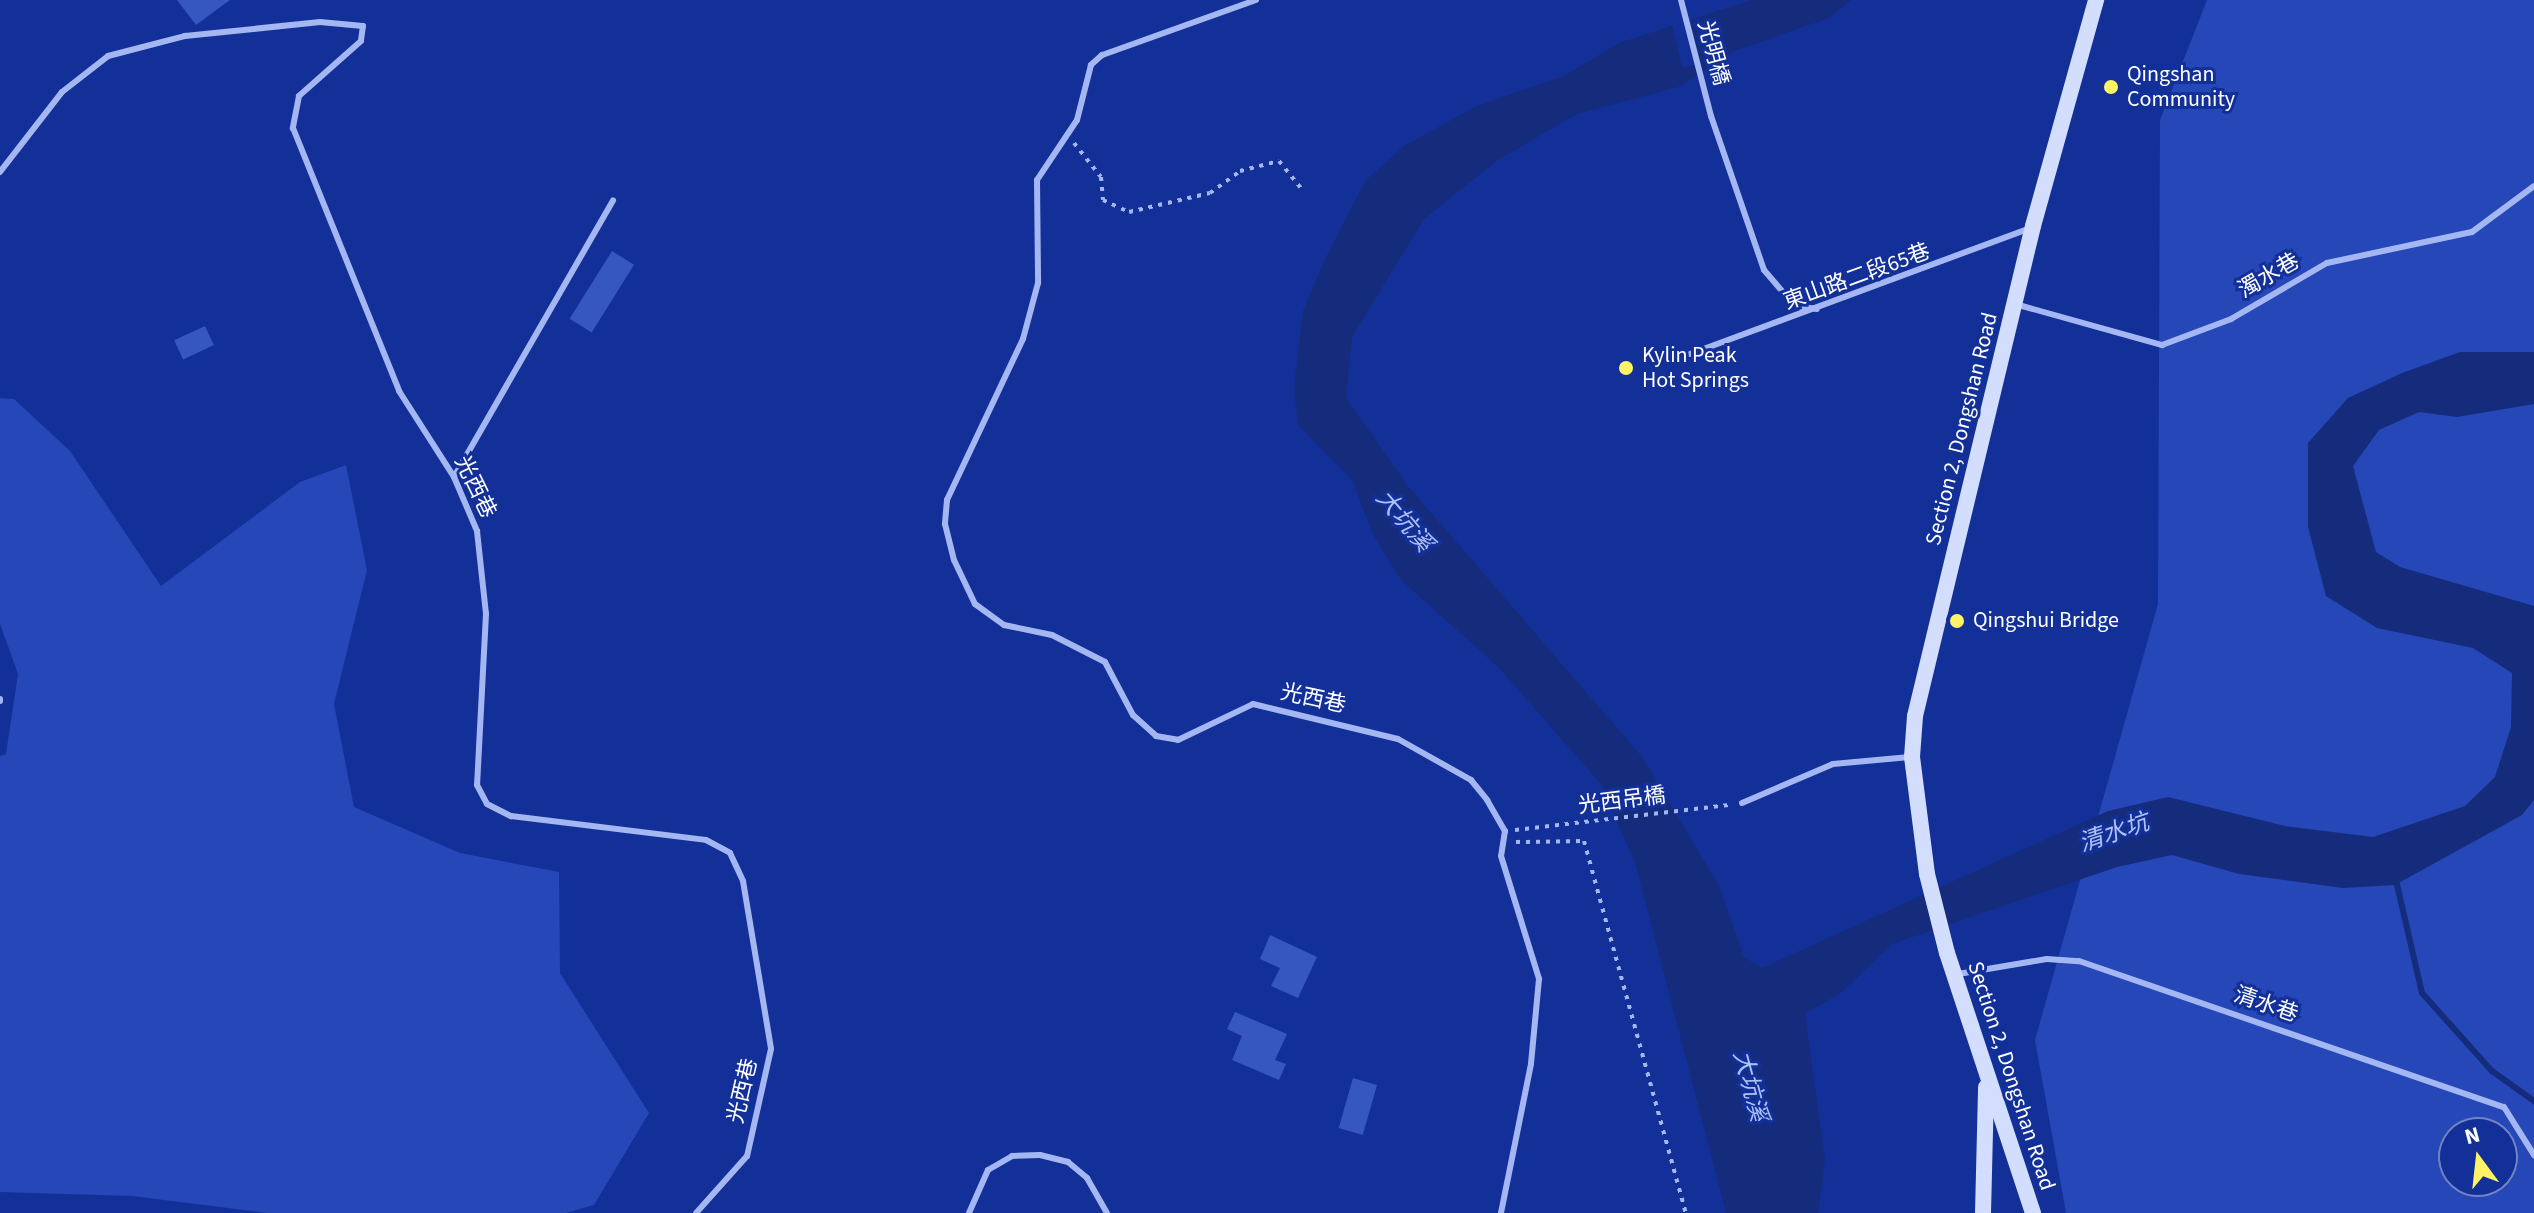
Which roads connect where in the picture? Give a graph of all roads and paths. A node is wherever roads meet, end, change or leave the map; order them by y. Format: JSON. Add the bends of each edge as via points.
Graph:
{"nodes":[{"id":1,"x":1256,"y":0,"type":"edge"},
{"id":2,"x":1681,"y":0,"type":"edge"},
{"id":3,"x":2096,"y":0,"type":"edge"},
{"id":4,"x":1067,"y":136,"type":"junction"},
{"id":5,"x":0,"y":172,"type":"edge"},
{"id":6,"x":2534,"y":186,"type":"edge"},
{"id":7,"x":1303,"y":191,"type":"dead end"},
{"id":8,"x":613,"y":200,"type":"dead end"},
{"id":9,"x":2033,"y":226,"type":"junction"},
{"id":10,"x":2015,"y":304,"type":"junction"},
{"id":11,"x":1826,"y":308,"type":"junction"},
{"id":12,"x":1690,"y":354,"type":"dead end"},
{"id":13,"x":454,"y":477,"type":"junction"},
{"id":14,"x":1912,"y":757,"type":"junction"},
{"id":15,"x":1742,"y":803,"type":"joint"},
{"id":16,"x":1505,"y":831,"type":"junction"},
{"id":17,"x":1505,"y":843,"type":"junction"},
{"id":18,"x":1958,"y":974,"type":"junction"},
{"id":19,"x":1986,"y":1077,"type":"junction"},
{"id":20,"x":2534,"y":1155,"type":"edge"},
{"id":21,"x":696,"y":1213,"type":"edge"},
{"id":22,"x":969,"y":1213,"type":"edge"},
{"id":23,"x":1107,"y":1213,"type":"edge"},
{"id":24,"x":1501,"y":1213,"type":"edge"},
{"id":25,"x":1686,"y":1213,"type":"edge"},
{"id":26,"x":1983,"y":1213,"type":"edge"},
{"id":27,"x":2033,"y":1213,"type":"edge"}],
"edges":[{"from":1,"to":4,"type":"lane","name":"光西巷","via":[[1102,55],[1085,77],[1077,120]]},
{"from":2,"to":11,"type":"lane","name":"光明橋","via":[[1711,116],[1764,270],[1795,306]]},
{"from":3,"to":9,"type":"main road","name":"Section 2, Dongshan Road"},
{"from":4,"to":7,"type":"path","via":[[1101,177],[1103,200],[1129,212],[1210,193],[1240,171],[1279,161]]},
{"from":4,"to":16,"type":"lane","name":"光西巷","via":[[1037,180],[1038,283],[1023,339],[947,500],[954,560],[975,604],[1004,625],[1052,635],[1105,662],[1133,715],[1156,736],[1178,740],[1253,704],[1385,735],[1471,780]]},
{"from":5,"to":13,"type":"lane","name":"光西巷","via":[[62,92],[108,56],[185,36],[320,22],[363,26],[361,41],[299,96],[293,128],[399,391]]},
{"from":6,"to":10,"type":"lane","name":"濁水巷","via":[[2472,232],[2327,263],[2231,319],[2162,345]]},
{"from":8,"to":13,"type":"lane"},
{"from":9,"to":10,"type":"main road","name":"Section 2, Dongshan Road"},
{"from":9,"to":11,"type":"lane","name":"東山路二段65巷"},
{"from":10,"to":14,"type":"main road","name":"Section 2, Dongshan Road","via":[[1915,716]]},
{"from":11,"to":12,"type":"lane","name":"東山路二段65巷"},
{"from":13,"to":21,"type":"lane","name":"光西巷","via":[[477,531],[485,600],[477,785],[487,804],[511,816],[706,840],[730,853],[743,881],[771,1049],[747,1156]]},
{"from":14,"to":15,"type":"lane","via":[[1833,764]]},
{"from":14,"to":18,"type":"main road","name":"Section 2, Dongshan Road","via":[[1927,874],[1947,953]]},
{"from":15,"to":16,"type":"path","name":"光西吊橋"},
{"from":16,"to":17,"type":"lane"},
{"from":17,"to":24,"type":"lane","via":[[1501,856],[1539,979],[1531,1064]]},
{"from":17,"to":25,"type":"path","via":[[1584,841]]},
{"from":18,"to":19,"type":"main road","name":"Section 2, Dongshan Road"},
{"from":18,"to":20,"type":"lane","name":"清水巷","via":[[2047,959],[2079,961],[2504,1107]]},
{"from":19,"to":26,"type":"main road"},
{"from":19,"to":27,"type":"main road","name":"Section 2, Dongshan Road"},
{"from":22,"to":23,"type":"lane","via":[[988,1170],[1012,1156],[1040,1155],[1068,1162],[1087,1178]]}]}
